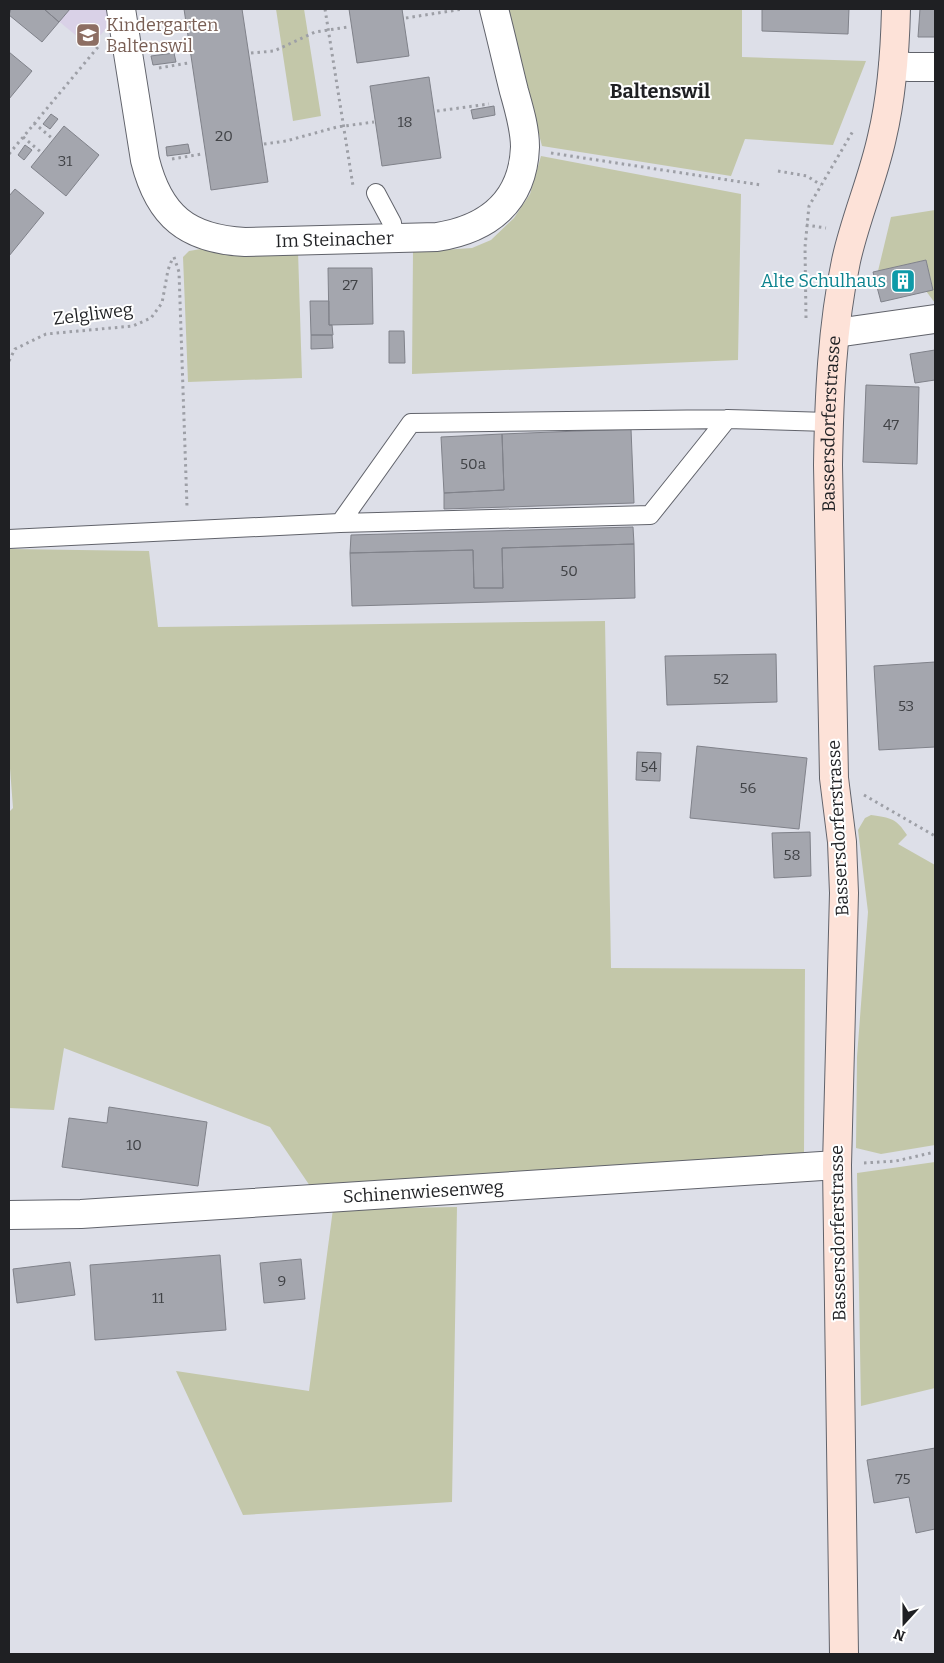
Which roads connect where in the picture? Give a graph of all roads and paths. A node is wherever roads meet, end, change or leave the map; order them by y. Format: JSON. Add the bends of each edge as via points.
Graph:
{"nodes":[{"id":1,"x":325,"y":9,"type":"edge"},
{"id":2,"x":463,"y":9,"type":"edge"},
{"id":3,"x":494,"y":9,"type":"edge"},
{"id":4,"x":896,"y":9,"type":"edge"},
{"id":5,"x":122,"y":13,"type":"edge"},
{"id":6,"x":406,"y":18,"type":"dead end"},
{"id":7,"x":348,"y":27,"type":"dead end"},
{"id":8,"x":328,"y":30,"type":"junction"},
{"id":9,"x":251,"y":54,"type":"dead end"},
{"id":10,"x":188,"y":63,"type":"dead end"},
{"id":11,"x":893,"y":66,"type":"junction"},
{"id":12,"x":935,"y":67,"type":"edge"},
{"id":13,"x":154,"y":68,"type":"dead end"},
{"id":14,"x":493,"y":103,"type":"dead end"},
{"id":15,"x":437,"y":111,"type":"dead end"},
{"id":16,"x":374,"y":122,"type":"dead end"},
{"id":17,"x":34,"y":124,"type":"junction"},
{"id":18,"x":344,"y":126,"type":"junction"},
{"id":19,"x":855,"y":128,"type":"dead end"},
{"id":20,"x":23,"y":137,"type":"junction"},
{"id":21,"x":53,"y":139,"type":"dead end"},
{"id":22,"x":264,"y":144,"type":"dead end"},
{"id":23,"x":525,"y":148,"type":"junction"},
{"id":24,"x":42,"y":153,"type":"dead end"},
{"id":25,"x":9,"y":154,"type":"edge"},
{"id":26,"x":202,"y":154,"type":"dead end"},
{"id":27,"x":170,"y":160,"type":"dead end"},
{"id":28,"x":778,"y":171,"type":"dead end"},
{"id":29,"x":761,"y":185,"type":"dead end"},
{"id":30,"x":821,"y":186,"type":"junction"},
{"id":31,"x":376,"y":193,"type":"dead end"},
{"id":32,"x":354,"y":194,"type":"dead end"},
{"id":33,"x":806,"y":225,"type":"dead end"},
{"id":34,"x":394,"y":238,"type":"junction"},
{"id":35,"x":174,"y":257,"type":"dead end"},
{"id":36,"x":166,"y":283,"type":"dead end"},
{"id":37,"x":935,"y":319,"type":"edge"},
{"id":38,"x":836,"y":333,"type":"junction"},
{"id":39,"x":9,"y":361,"type":"edge"},
{"id":40,"x":727,"y":418,"type":"junction"},
{"id":41,"x":828,"y":422,"type":"junction"},
{"id":42,"x":340,"y":523,"type":"junction"},
{"id":43,"x":188,"y":530,"type":"junction"},
{"id":44,"x":9,"y":539,"type":"edge"},
{"id":45,"x":893,"y":811,"type":"dead end"},
{"id":46,"x":935,"y":836,"type":"edge"},
{"id":47,"x":935,"y":1152,"type":"edge"},
{"id":48,"x":837,"y":1165,"type":"junction"},
{"id":49,"x":9,"y":1215,"type":"edge"},
{"id":50,"x":844,"y":1654,"type":"edge"}],
"edges":[{"from":1,"to":8,"type":"path"},
{"from":2,"to":6,"type":"path"},
{"from":3,"to":23,"type":"street","name":"Im Steinacher"},
{"from":4,"to":11,"type":"main road","name":"Bassersdorferstrasse"},
{"from":5,"to":17,"type":"path"},
{"from":5,"to":34,"type":"street","name":"Im Steinacher","via":[[149,176],[159,198],[176,219],[203,235],[230,241]]},
{"from":7,"to":8,"type":"path"},
{"from":8,"to":9,"type":"path","via":[[274,50]]},
{"from":8,"to":18,"type":"path"},
{"from":10,"to":13,"type":"path"},
{"from":11,"to":12,"type":"street"},
{"from":11,"to":38,"type":"main road","name":"Bassersdorferstrasse","via":[[882,138],[846,261]]},
{"from":14,"to":15,"type":"path"},
{"from":16,"to":18,"type":"path"},
{"from":17,"to":20,"type":"path"},
{"from":17,"to":21,"type":"path"},
{"from":18,"to":22,"type":"path"},
{"from":18,"to":32,"type":"path"},
{"from":19,"to":30,"type":"path"},
{"from":20,"to":24,"type":"path"},
{"from":20,"to":25,"type":"path"},
{"from":23,"to":29,"type":"path"},
{"from":23,"to":34,"type":"street","name":"Im Steinacher","via":[[521,171],[511,196],[498,212],[480,225],[452,235]]},
{"from":26,"to":27,"type":"path"},
{"from":28,"to":30,"type":"path","via":[[807,176]]},
{"from":30,"to":33,"type":"path","via":[[809,206]]},
{"from":31,"to":34,"type":"lane","via":[[392,223]]},
{"from":35,"to":43,"type":"path","via":[[179,272]]},
{"from":36,"to":39,"type":"path","name":"Zelgliweg","via":[[162,303],[150,318],[133,326],[46,334],[16,349]]},
{"from":37,"to":38,"type":"street"},
{"from":38,"to":41,"type":"main road","name":"Bassersdorferstrasse"},
{"from":40,"to":41,"type":"lane"},
{"from":40,"to":42,"type":"lane","via":[[650,515]]},
{"from":40,"to":42,"type":"lane","via":[[411,423]]},
{"from":41,"to":48,"type":"main road","name":"Bassersdorferstrasse","via":[[834,769],[844,893]]},
{"from":42,"to":43,"type":"lane"},
{"from":43,"to":44,"type":"lane"},
{"from":45,"to":46,"type":"path"},
{"from":47,"to":48,"type":"path","via":[[896,1161]]},
{"from":48,"to":49,"type":"street","name":"Schinenwiesenweg","via":[[81,1214]]},
{"from":48,"to":50,"type":"main road","name":"Bassersdorferstrasse"}]}
